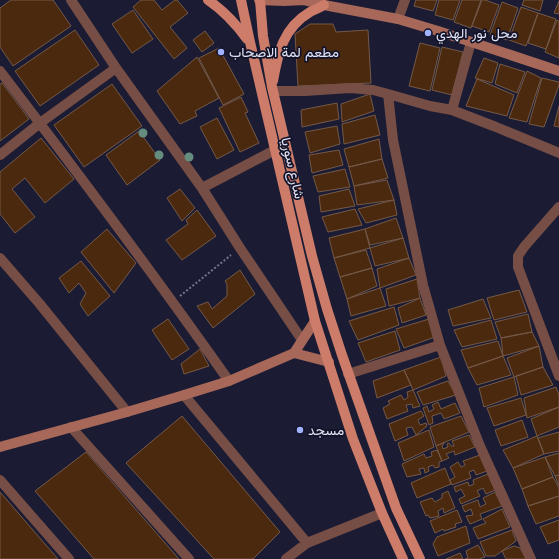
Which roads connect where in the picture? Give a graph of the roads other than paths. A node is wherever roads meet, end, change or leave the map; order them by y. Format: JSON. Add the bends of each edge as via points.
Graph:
{"nodes":[{"id":1,"x":71,"y":0,"type":"edge"},
{"id":2,"x":208,"y":0,"type":"edge"},
{"id":3,"x":241,"y":0,"type":"edge"},
{"id":4,"x":260,"y":0,"type":"edge"},
{"id":5,"x":304,"y":0,"type":"edge"},
{"id":6,"x":405,"y":0,"type":"edge"},
{"id":7,"x":324,"y":6,"type":"junction"},
{"id":8,"x":398,"y":19,"type":"junction"},
{"id":9,"x":250,"y":42,"type":"junction"},
{"id":10,"x":471,"y":42,"type":"junction"},
{"id":11,"x":116,"y":68,"type":"junction"},
{"id":12,"x":559,"y":70,"type":"edge"},
{"id":13,"x":0,"y":72,"type":"edge"},
{"id":14,"x":272,"y":89,"type":"junction"},
{"id":15,"x":388,"y":94,"type":"junction"},
{"id":16,"x":452,"y":110,"type":"junction"},
{"id":17,"x":40,"y":123,"type":"junction"},
{"id":18,"x":275,"y":150,"type":"junction"},
{"id":19,"x":559,"y":153,"type":"edge"},
{"id":20,"x":0,"y":155,"type":"edge"},
{"id":21,"x":202,"y":188,"type":"junction"},
{"id":22,"x":559,"y":207,"type":"edge"},
{"id":23,"x":0,"y":258,"type":"edge"},
{"id":24,"x":315,"y":321,"type":"junction"},
{"id":25,"x":302,"y":340,"type":"junction"},
{"id":26,"x":440,"y":345,"type":"junction"},
{"id":27,"x":294,"y":353,"type":"junction"},
{"id":28,"x":328,"y":362,"type":"junction"},
{"id":29,"x":348,"y":374,"type":"junction"},
{"id":30,"x":559,"y":376,"type":"edge"},
{"id":31,"x":229,"y":381,"type":"junction"},
{"id":32,"x":184,"y":395,"type":"junction"},
{"id":33,"x":128,"y":412,"type":"junction"},
{"id":34,"x":72,"y":427,"type":"junction"},
{"id":35,"x":1,"y":446,"type":"edge"},
{"id":36,"x":0,"y":480,"type":"edge"},
{"id":37,"x":382,"y":513,"type":"junction"},
{"id":38,"x":307,"y":544,"type":"junction"},
{"id":39,"x":69,"y":559,"type":"edge"},
{"id":40,"x":189,"y":559,"type":"edge"},
{"id":41,"x":286,"y":559,"type":"edge"},
{"id":42,"x":403,"y":559,"type":"edge"},
{"id":43,"x":420,"y":559,"type":"edge"},
{"id":44,"x":531,"y":559,"type":"edge"}],
"edges":[{"from":1,"to":11,"type":"street"},
{"from":2,"to":9,"type":"main road","via":[[230,18]]},
{"from":3,"to":9,"type":"main road","name":"شارع سوريا"},
{"from":4,"to":5,"type":"street"},
{"from":4,"to":14,"type":"main road","via":[[262,36]]},
{"from":5,"to":7,"type":"street"},
{"from":6,"to":8,"type":"street"},
{"from":7,"to":8,"type":"street"},
{"from":7,"to":14,"type":"main road","via":[[310,12],[290,29],[278,55]]},
{"from":8,"to":10,"type":"street"},
{"from":9,"to":18,"type":"main road","name":"شارع سوريا"},
{"from":10,"to":12,"type":"street"},
{"from":10,"to":16,"type":"street"},
{"from":11,"to":17,"type":"street"},
{"from":11,"to":21,"type":"street"},
{"from":13,"to":17,"type":"street"},
{"from":14,"to":15,"type":"street","via":[[305,91],[350,88]]},
{"from":14,"to":29,"type":"main road","via":[[312,256]]},
{"from":15,"to":16,"type":"street"},
{"from":15,"to":26,"type":"street","via":[[395,148],[423,285]]},
{"from":16,"to":19,"type":"street"},
{"from":17,"to":20,"type":"street"},
{"from":17,"to":31,"type":"street"},
{"from":18,"to":21,"type":"street"},
{"from":18,"to":24,"type":"main road","name":"شارع سوريا"},
{"from":21,"to":25,"type":"street"},
{"from":22,"to":30,"type":"street","via":[[518,256],[518,266]]},
{"from":23,"to":33,"type":"street"},
{"from":24,"to":25,"type":"street"},
{"from":24,"to":28,"type":"main road","name":"شارع سوريا"},
{"from":25,"to":27,"type":"street"},
{"from":26,"to":29,"type":"street"},
{"from":26,"to":44,"type":"street","via":[[480,446]]},
{"from":27,"to":28,"type":"street"},
{"from":27,"to":31,"type":"street"},
{"from":28,"to":37,"type":"main road","name":"شارع سوريا","via":[[352,439]]},
{"from":29,"to":43,"type":"main road","via":[[396,508]]},
{"from":31,"to":32,"type":"street"},
{"from":32,"to":33,"type":"street"},
{"from":32,"to":38,"type":"street"},
{"from":33,"to":34,"type":"street"},
{"from":34,"to":35,"type":"street"},
{"from":34,"to":40,"type":"street"},
{"from":36,"to":39,"type":"street"},
{"from":37,"to":38,"type":"street"},
{"from":37,"to":42,"type":"main road","name":"شارع سوريا"},
{"from":38,"to":41,"type":"street"}]}
